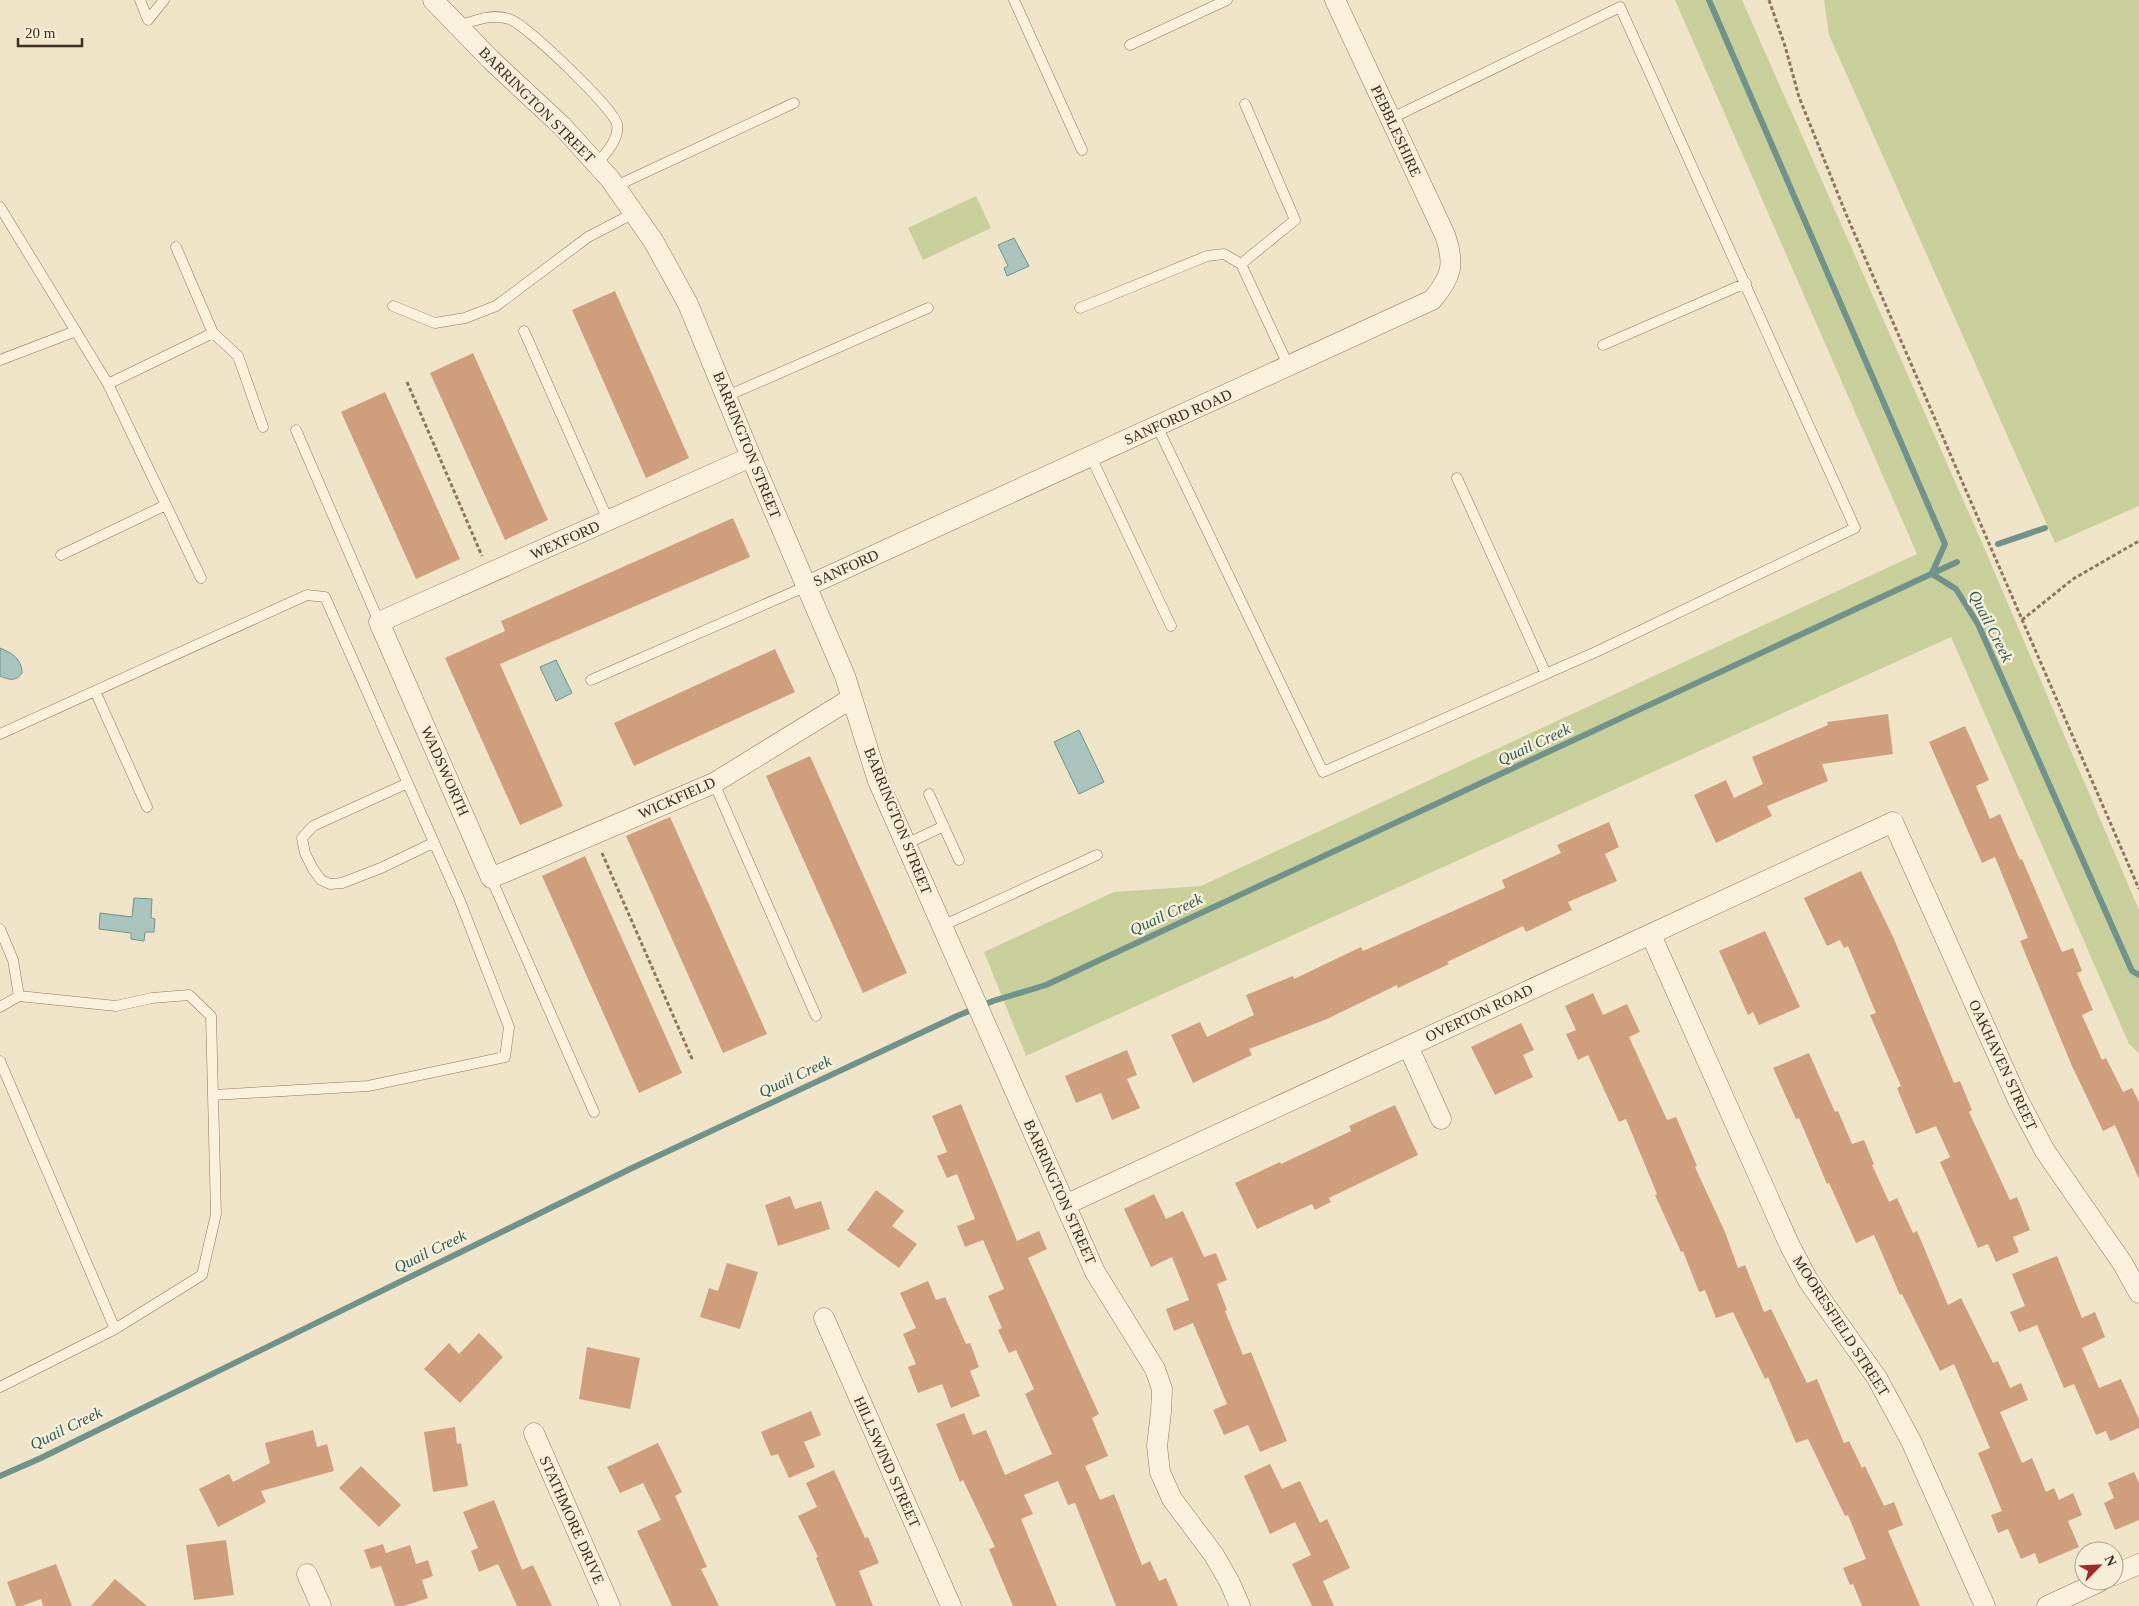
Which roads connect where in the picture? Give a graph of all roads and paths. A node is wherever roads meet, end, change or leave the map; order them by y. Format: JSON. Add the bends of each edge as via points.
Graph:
{"nodes":[{"id":1,"x":140,"y":0,"type":"edge"},
{"id":2,"x":164,"y":0,"type":"edge"},
{"id":3,"x":433,"y":0,"type":"edge"},
{"id":4,"x":1014,"y":0,"type":"edge"},
{"id":5,"x":1226,"y":0,"type":"edge"},
{"id":6,"x":1335,"y":0,"type":"edge"},
{"id":7,"x":1770,"y":0,"type":"edge"},
{"id":8,"x":1619,"y":4,"type":"edge"},
{"id":9,"x":458,"y":26,"type":"junction"},
{"id":10,"x":1130,"y":46,"type":"dead end"},
{"id":11,"x":794,"y":103,"type":"dead end"},
{"id":12,"x":1245,"y":104,"type":"dead end"},
{"id":13,"x":1390,"y":119,"type":"junction"},
{"id":14,"x":1082,"y":150,"type":"dead end"},
{"id":15,"x":597,"y":164,"type":"junction"},
{"id":16,"x":616,"y":186,"type":"junction"},
{"id":17,"x":0,"y":206,"type":"edge"},
{"id":18,"x":634,"y":213,"type":"junction"},
{"id":19,"x":176,"y":248,"type":"dead end"},
{"id":20,"x":1452,"y":263,"type":"joint"},
{"id":21,"x":1241,"y":264,"type":"junction"},
{"id":22,"x":1746,"y":283,"type":"junction"},
{"id":23,"x":393,"y":306,"type":"dead end"},
{"id":24,"x":928,"y":308,"type":"dead end"},
{"id":25,"x":1080,"y":308,"type":"dead end"},
{"id":26,"x":76,"y":331,"type":"junction"},
{"id":27,"x":524,"y":331,"type":"dead end"},
{"id":28,"x":213,"y":333,"type":"junction"},
{"id":29,"x":1603,"y":345,"type":"dead end"},
{"id":30,"x":0,"y":360,"type":"edge"},
{"id":31,"x":1288,"y":367,"type":"junction"},
{"id":32,"x":407,"y":382,"type":"dead end"},
{"id":33,"x":108,"y":384,"type":"junction"},
{"id":34,"x":727,"y":396,"type":"junction"},
{"id":35,"x":1157,"y":426,"type":"junction"},
{"id":36,"x":263,"y":427,"type":"dead end"},
{"id":37,"x":296,"y":430,"type":"dead end"},
{"id":38,"x":751,"y":457,"type":"junction"},
{"id":39,"x":1091,"y":457,"type":"junction"},
{"id":40,"x":1457,"y":478,"type":"dead end"},
{"id":41,"x":166,"y":505,"type":"junction"},
{"id":42,"x":608,"y":520,"type":"junction"},
{"id":43,"x":2139,"y":541,"type":"edge"},
{"id":44,"x":885,"y":550,"type":"joint"},
{"id":45,"x":61,"y":556,"type":"dead end"},
{"id":46,"x":490,"y":573,"type":"junction"},
{"id":47,"x":202,"y":578,"type":"dead end"},
{"id":48,"x":806,"y":586,"type":"junction"},
{"id":49,"x":2022,"y":620,"type":"junction"},
{"id":50,"x":379,"y":622,"type":"junction"},
{"id":51,"x":1171,"y":626,"type":"dead end"},
{"id":52,"x":1546,"y":674,"type":"junction"},
{"id":53,"x":590,"y":680,"type":"dead end"},
{"id":54,"x":95,"y":691,"type":"junction"},
{"id":55,"x":852,"y":698,"type":"junction"},
{"id":56,"x":0,"y":734,"type":"edge"},
{"id":57,"x":714,"y":783,"type":"junction"},
{"id":58,"x":408,"y":784,"type":"junction"},
{"id":59,"x":929,"y":794,"type":"dead end"},
{"id":60,"x":147,"y":807,"type":"dead end"},
{"id":61,"x":1893,"y":822,"type":"joint"},
{"id":62,"x":944,"y":826,"type":"junction"},
{"id":63,"x":594,"y":834,"type":"junction"},
{"id":64,"x":434,"y":843,"type":"junction"},
{"id":65,"x":906,"y":844,"type":"junction"},
{"id":66,"x":1097,"y":854,"type":"dead end"},
{"id":67,"x":959,"y":860,"type":"dead end"},
{"id":68,"x":492,"y":878,"type":"junction"},
{"id":69,"x":2139,"y":889,"type":"edge"},
{"id":70,"x":942,"y":926,"type":"junction"},
{"id":71,"x":0,"y":930,"type":"edge"},
{"id":72,"x":1652,"y":935,"type":"junction"},
{"id":73,"x":19,"y":996,"type":"junction"},
{"id":74,"x":0,"y":1007,"type":"edge"},
{"id":75,"x":816,"y":1016,"type":"dead end"},
{"id":76,"x":1408,"y":1046,"type":"junction"},
{"id":77,"x":0,"y":1061,"type":"edge"},
{"id":78,"x":693,"y":1061,"type":"dead end"},
{"id":79,"x":213,"y":1095,"type":"junction"},
{"id":80,"x":594,"y":1112,"type":"dead end"},
{"id":81,"x":1441,"y":1119,"type":"dead end"},
{"id":82,"x":1065,"y":1205,"type":"junction"},
{"id":83,"x":2139,"y":1293,"type":"edge"},
{"id":84,"x":824,"y":1318,"type":"dead end"},
{"id":85,"x":115,"y":1329,"type":"junction"},
{"id":86,"x":0,"y":1387,"type":"edge"},
{"id":87,"x":534,"y":1434,"type":"dead end"},
{"id":88,"x":2139,"y":1564,"type":"edge"},
{"id":89,"x":2124,"y":1571,"type":"edge"},
{"id":90,"x":307,"y":1574,"type":"dead end"},
{"id":91,"x":2080,"y":1591,"type":"edge"},
{"id":92,"x":321,"y":1606,"type":"edge"},
{"id":93,"x":610,"y":1606,"type":"edge"},
{"id":94,"x":951,"y":1606,"type":"edge"},
{"id":95,"x":1240,"y":1606,"type":"edge"},
{"id":96,"x":1985,"y":1606,"type":"edge"},
{"id":97,"x":2047,"y":1606,"type":"edge"}],
"edges":[{"from":1,"to":2,"type":"lane","via":[[148,20]]},
{"from":3,"to":9,"type":"street","name":"BARRINGTON STREET"},
{"from":4,"to":14,"type":"lane"},
{"from":5,"to":10,"type":"lane"},
{"from":6,"to":13,"type":"street","name":"PEBBLESHIRE"},
{"from":7,"to":49,"type":"path","via":[[1799,97],[1846,214]]},
{"from":8,"to":13,"type":"lane"},
{"from":8,"to":22,"type":"lane"},
{"from":9,"to":15,"type":"street","name":"BARRINGTON STREET"},
{"from":9,"to":15,"type":"lane","via":[[496,16],[511,19],[537,38],[612,114],[617,125],[616,136]]},
{"from":11,"to":16,"type":"lane"},
{"from":12,"to":21,"type":"lane","via":[[1295,220]]},
{"from":13,"to":20,"type":"street","name":"PEBBLESHIRE","via":[[1445,235]]},
{"from":15,"to":16,"type":"street","name":"BARRINGTON STREET"},
{"from":16,"to":18,"type":"street","name":"BARRINGTON STREET"},
{"from":17,"to":26,"type":"lane"},
{"from":18,"to":23,"type":"lane","via":[[588,237],[496,306],[465,318],[435,323]]},
{"from":18,"to":34,"type":"street","name":"BARRINGTON STREET","via":[[688,304]]},
{"from":19,"to":28,"type":"lane"},
{"from":20,"to":31,"type":"street","name":"SANFORD ROAD","via":[[1448,278],[1432,300]]},
{"from":21,"to":25,"type":"lane","via":[[1224,254],[1207,256]]},
{"from":21,"to":31,"type":"lane"},
{"from":22,"to":29,"type":"lane"},
{"from":22,"to":52,"type":"lane","via":[[1856,528]]},
{"from":24,"to":34,"type":"lane"},
{"from":26,"to":30,"type":"lane"},
{"from":26,"to":33,"type":"lane"},
{"from":27,"to":42,"type":"lane"},
{"from":28,"to":33,"type":"lane"},
{"from":28,"to":36,"type":"lane","via":[[238,356]]},
{"from":31,"to":35,"type":"street","name":"SANFORD ROAD"},
{"from":32,"to":46,"type":"path"},
{"from":33,"to":41,"type":"lane"},
{"from":34,"to":38,"type":"street","name":"BARRINGTON STREET"},
{"from":35,"to":39,"type":"street","name":"SANFORD ROAD"},
{"from":35,"to":52,"type":"lane","via":[[1323,772]]},
{"from":37,"to":50,"type":"lane","name":"WADSWORTH"},
{"from":38,"to":42,"type":"street","name":"WEXFORD"},
{"from":38,"to":48,"type":"street","name":"BARRINGTON STREET"},
{"from":39,"to":44,"type":"street","name":"SANFORD ROAD"},
{"from":39,"to":51,"type":"lane"},
{"from":40,"to":52,"type":"lane"},
{"from":41,"to":45,"type":"lane"},
{"from":41,"to":47,"type":"lane"},
{"from":42,"to":46,"type":"street","name":"WEXFORD"},
{"from":43,"to":49,"type":"path","via":[[2073,579]]},
{"from":44,"to":48,"type":"street","name":"SANFORD"},
{"from":46,"to":50,"type":"street","name":"WEXFORD"},
{"from":48,"to":53,"type":"lane"},
{"from":48,"to":55,"type":"street","name":"BARRINGTON STREET"},
{"from":49,"to":69,"type":"path"},
{"from":50,"to":68,"type":"street","name":"WADSWORTH"},
{"from":54,"to":56,"type":"lane"},
{"from":54,"to":58,"type":"lane","via":[[307,595],[325,597]]},
{"from":54,"to":60,"type":"lane"},
{"from":55,"to":57,"type":"street","name":"WICKFIELD"},
{"from":55,"to":65,"type":"street","name":"BARRINGTON STREET","via":[[870,762]]},
{"from":57,"to":63,"type":"street","name":"WICKFIELD"},
{"from":57,"to":75,"type":"lane"},
{"from":58,"to":64,"type":"lane"},
{"from":58,"to":64,"type":"lane","via":[[313,826],[302,838],[309,861],[321,880],[342,884]]},
{"from":59,"to":62,"type":"lane"},
{"from":61,"to":72,"type":"street","name":"OVERTON ROAD"},
{"from":61,"to":83,"type":"street","name":"OAKHAVEN STREET","via":[[2017,1098],[2046,1151],[2123,1264]]},
{"from":62,"to":65,"type":"lane"},
{"from":62,"to":67,"type":"lane"},
{"from":63,"to":68,"type":"street","name":"WICKFIELD"},
{"from":63,"to":78,"type":"path"},
{"from":64,"to":79,"type":"lane","via":[[509,1027],[505,1057],[368,1086]]},
{"from":65,"to":70,"type":"street","name":"BARRINGTON STREET"},
{"from":66,"to":70,"type":"lane"},
{"from":68,"to":80,"type":"lane","name":"WADSWORTH"},
{"from":70,"to":82,"type":"street","name":"BARRINGTON STREET"},
{"from":71,"to":73,"type":"lane","via":[[13,960]]},
{"from":72,"to":76,"type":"street","name":"OVERTON ROAD"},
{"from":72,"to":96,"type":"street","name":"MOORESFIELD STREET","via":[[1790,1246],[1809,1282],[1877,1378],[1911,1441]]},
{"from":73,"to":74,"type":"lane"},
{"from":73,"to":79,"type":"lane","via":[[116,1006],[188,995],[211,1016]]},
{"from":76,"to":81,"type":"street"},
{"from":76,"to":82,"type":"street","name":"OVERTON ROAD"},
{"from":77,"to":85,"type":"lane"},
{"from":79,"to":85,"type":"lane","via":[[216,1214],[202,1276]]},
{"from":82,"to":95,"type":"street","name":"BARRINGTON STREET","via":[[1095,1272],[1155,1369],[1162,1389],[1157,1446],[1160,1472],[1172,1499],[1214,1555]]},
{"from":84,"to":94,"type":"street","name":"HILLSWIND STREET"},
{"from":85,"to":86,"type":"lane"},
{"from":87,"to":93,"type":"street","name":"STATHMORE DRIVE"},
{"from":88,"to":89,"type":"street"},
{"from":90,"to":92,"type":"street"},
{"from":91,"to":97,"type":"street"}]}
